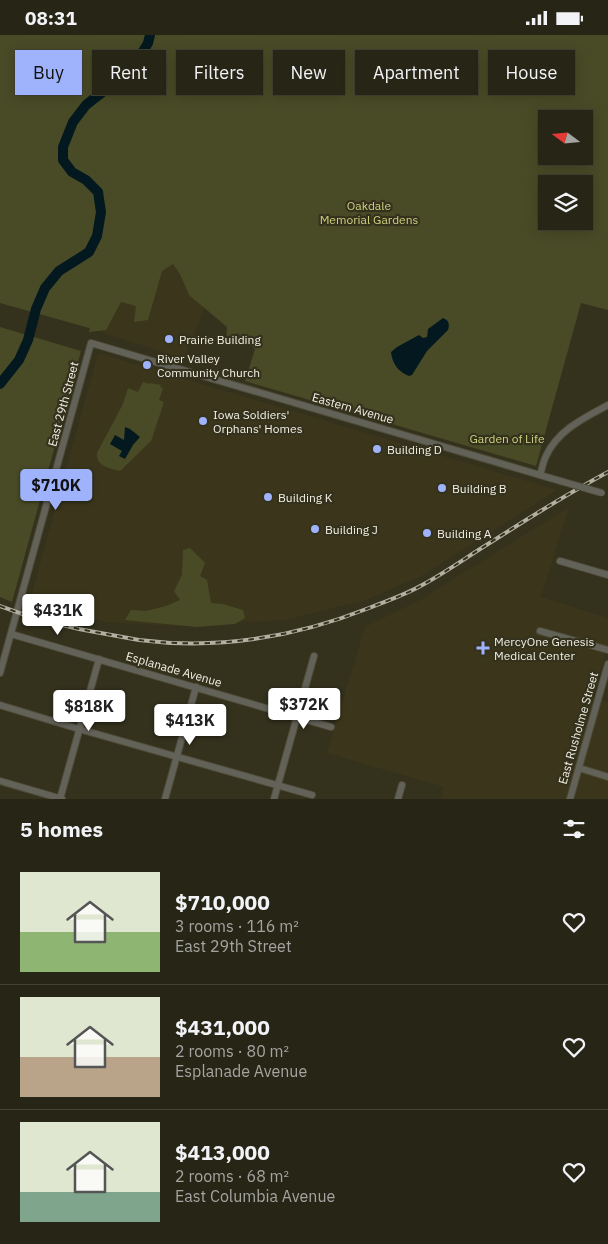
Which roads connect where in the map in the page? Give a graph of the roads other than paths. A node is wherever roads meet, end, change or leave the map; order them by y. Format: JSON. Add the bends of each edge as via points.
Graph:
{"nodes":[{"id":1,"x":92,"y":343,"type":"joint"},
{"id":2,"x":608,"y":405,"type":"edge"},
{"id":3,"x":540,"y":475,"type":"junction"},
{"id":4,"x":605,"y":494,"type":"edge"},
{"id":5,"x":560,"y":561,"type":"dead end"},
{"id":6,"x":608,"y":575,"type":"edge"},
{"id":7,"x":540,"y":631,"type":"dead end"},
{"id":8,"x":11,"y":634,"type":"junction"},
{"id":9,"x":608,"y":650,"type":"edge"},
{"id":10,"x":314,"y":656,"type":"dead end"},
{"id":11,"x":99,"y":659,"type":"junction"},
{"id":12,"x":608,"y":664,"type":"edge"},
{"id":13,"x":0,"y":673,"type":"edge"},
{"id":14,"x":196,"y":687,"type":"junction"},
{"id":15,"x":0,"y":705,"type":"edge"},
{"id":16,"x":297,"y":717,"type":"junction"},
{"id":17,"x":331,"y":727,"type":"dead end"},
{"id":18,"x":79,"y":729,"type":"junction"},
{"id":19,"x":176,"y":757,"type":"junction"},
{"id":20,"x":579,"y":768,"type":"junction"},
{"id":21,"x":608,"y":777,"type":"edge"},
{"id":22,"x":0,"y":781,"type":"edge"},
{"id":23,"x":278,"y":785,"type":"junction"},
{"id":24,"x":402,"y":785,"type":"dead end"},
{"id":25,"x":312,"y":795,"type":"dead end"},
{"id":26,"x":61,"y":799,"type":"edge"},
{"id":27,"x":165,"y":799,"type":"edge"},
{"id":28,"x":274,"y":799,"type":"edge"},
{"id":29,"x":398,"y":799,"type":"edge"},
{"id":30,"x":570,"y":799,"type":"edge"}],
"edges":[{"from":1,"to":3,"type":"street","name":"Eastern Avenue"},
{"from":1,"to":8,"type":"street","name":"East 29th Street"},
{"from":2,"to":3,"type":"street","via":[[577,423],[554,442]]},
{"from":3,"to":4,"type":"street","name":"Eastern Avenue","bridge":true},
{"from":5,"to":6,"type":"street"},
{"from":7,"to":9,"type":"street"},
{"from":8,"to":11,"type":"street","name":"Esplanade Avenue"},
{"from":8,"to":13,"type":"street","name":"East 29th Street"},
{"from":10,"to":16,"type":"street"},
{"from":11,"to":14,"type":"street","name":"Esplanade Avenue"},
{"from":11,"to":18,"type":"street"},
{"from":12,"to":20,"type":"street","name":"East Rusholme Street"},
{"from":14,"to":16,"type":"street","name":"Esplanade Avenue"},
{"from":14,"to":19,"type":"street"},
{"from":15,"to":18,"type":"street"},
{"from":16,"to":17,"type":"street","name":"Esplanade Avenue"},
{"from":16,"to":23,"type":"street"},
{"from":18,"to":19,"type":"street"},
{"from":18,"to":26,"type":"street"},
{"from":19,"to":23,"type":"street"},
{"from":19,"to":27,"type":"street"},
{"from":20,"to":21,"type":"street"},
{"from":20,"to":30,"type":"street","name":"East Rusholme Street"},
{"from":22,"to":26,"type":"street"},
{"from":23,"to":25,"type":"street"},
{"from":23,"to":28,"type":"street"},
{"from":24,"to":29,"type":"street"}]}
